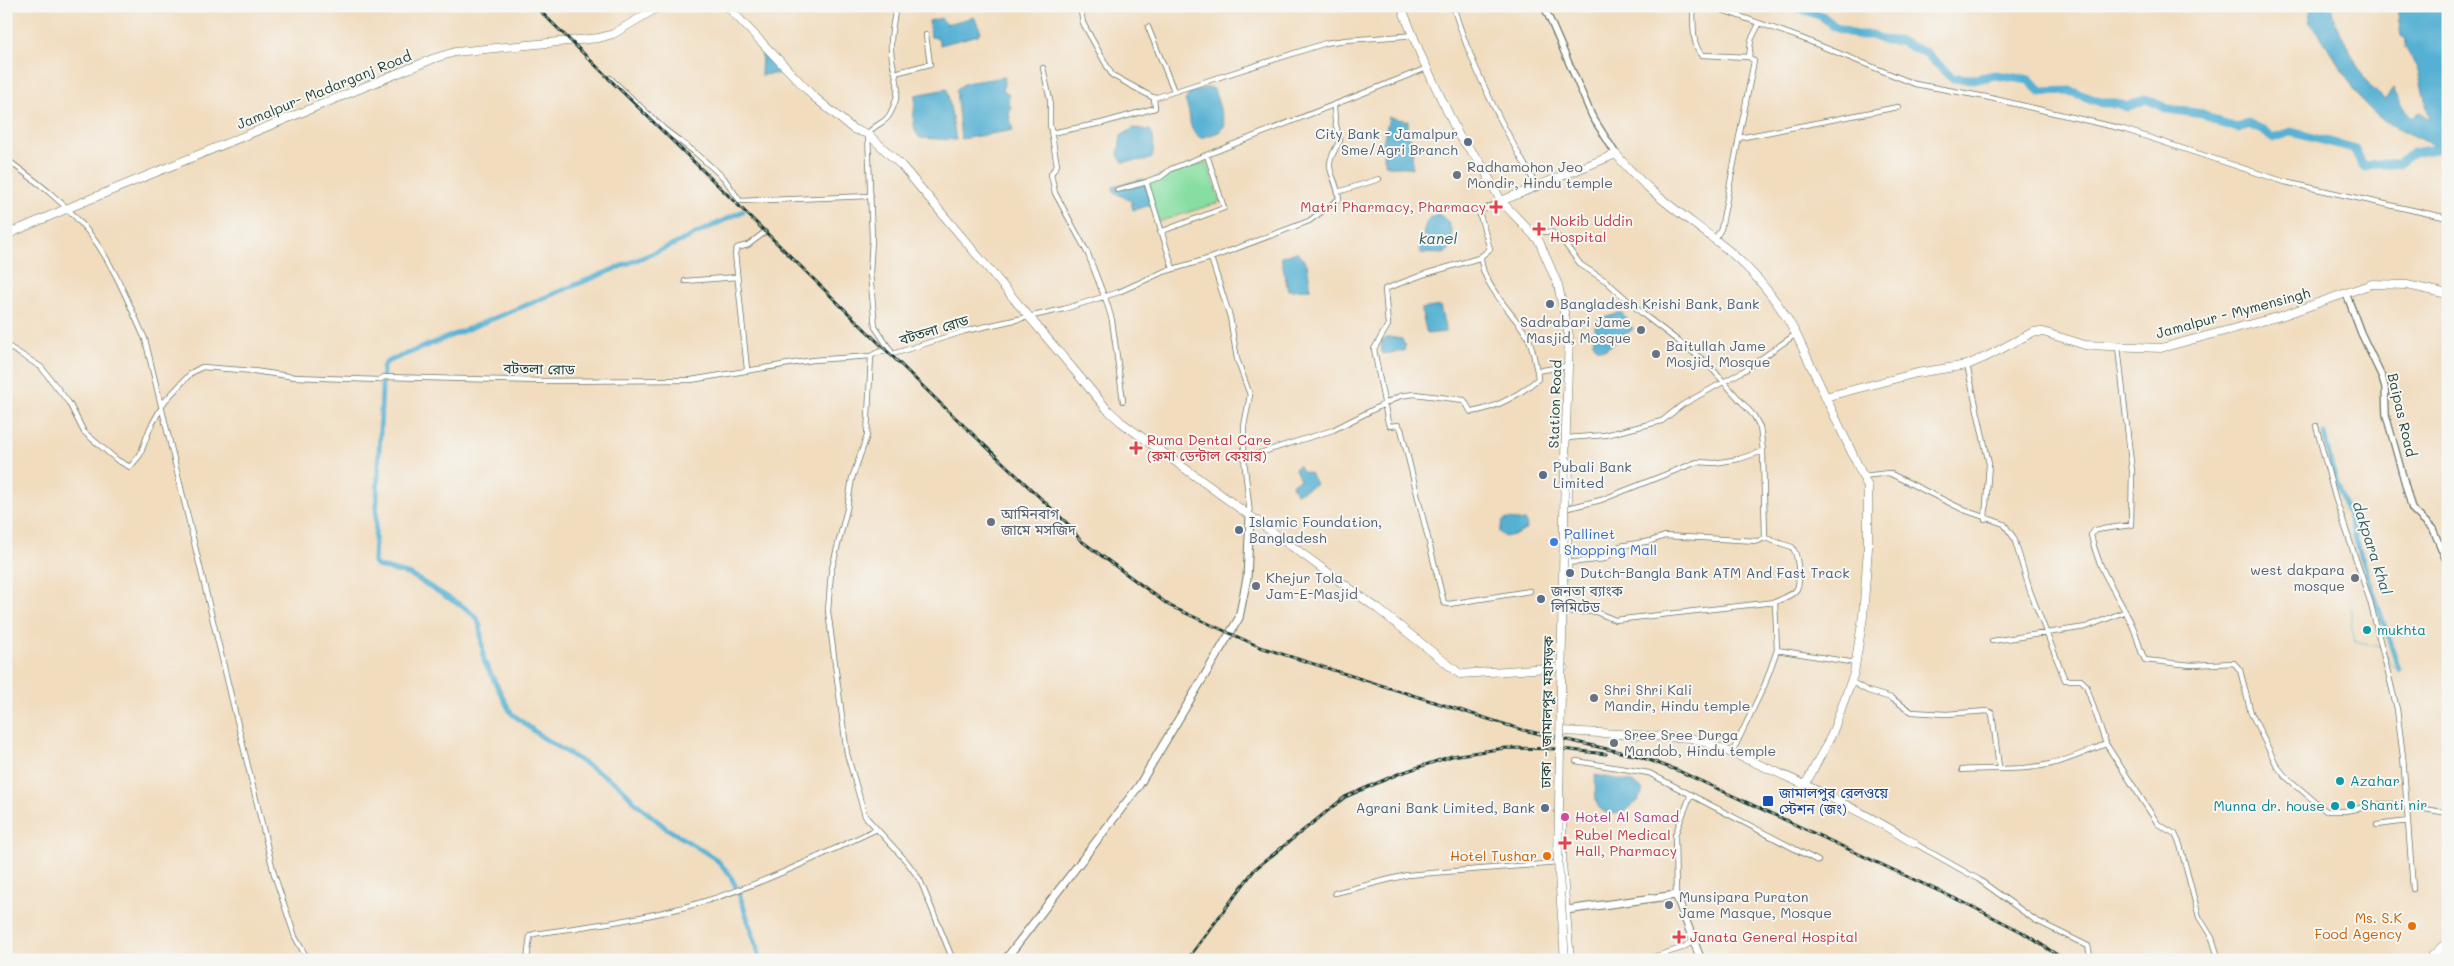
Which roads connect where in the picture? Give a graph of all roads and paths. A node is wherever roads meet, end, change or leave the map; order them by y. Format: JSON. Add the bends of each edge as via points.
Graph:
{"nodes":[{"id":1,"x":660,"y":6,"type":"edge"},
{"id":2,"x":727,"y":6,"type":"edge"},
{"id":3,"x":896,"y":6,"type":"edge"},
{"id":4,"x":1080,"y":6,"type":"edge"},
{"id":5,"x":1401,"y":6,"type":"edge"},
{"id":6,"x":1453,"y":6,"type":"edge"},
{"id":7,"x":1544,"y":6,"type":"edge"},
{"id":8,"x":1693,"y":6,"type":"edge"},
{"id":9,"x":1711,"y":6,"type":"edge"},
{"id":10,"x":1759,"y":24,"type":"junction"},
{"id":11,"x":1148,"y":27,"type":"dead end"},
{"id":12,"x":926,"y":35,"type":"dead end"},
{"id":13,"x":1413,"y":36,"type":"junction"},
{"id":14,"x":1749,"y":58,"type":"junction"},
{"id":15,"x":1043,"y":68,"type":"dead end"},
{"id":16,"x":1427,"y":68,"type":"junction"},
{"id":17,"x":895,"y":73,"type":"junction"},
{"id":18,"x":610,"y":78,"type":"dead end"},
{"id":19,"x":1174,"y":91,"type":"junction"},
{"id":20,"x":1154,"y":98,"type":"junction"},
{"id":21,"x":1334,"y":106,"type":"junction"},
{"id":22,"x":1898,"y":107,"type":"dead end"},
{"id":23,"x":1051,"y":133,"type":"junction"},
{"id":24,"x":868,"y":134,"type":"junction"},
{"id":25,"x":1739,"y":138,"type":"junction"},
{"id":26,"x":1616,"y":154,"type":"junction"},
{"id":27,"x":1207,"y":155,"type":"junction"},
{"id":28,"x":6,"y":159,"type":"edge"},
{"id":29,"x":1378,"y":179,"type":"dead end"},
{"id":30,"x":1147,"y":182,"type":"junction"},
{"id":31,"x":1538,"y":186,"type":"junction"},
{"id":32,"x":1117,"y":190,"type":"dead end"},
{"id":33,"x":1338,"y":192,"type":"junction"},
{"id":34,"x":871,"y":196,"type":"junction"},
{"id":35,"x":1501,"y":201,"type":"junction"},
{"id":36,"x":66,"y":208,"type":"junction"},
{"id":37,"x":2448,"y":218,"type":"edge"},
{"id":38,"x":1529,"y":231,"type":"junction"},
{"id":39,"x":765,"y":232,"type":"dead end"},
{"id":40,"x":1160,"y":232,"type":"junction"},
{"id":41,"x":6,"y":236,"type":"edge"},
{"id":42,"x":1714,"y":239,"type":"junction"},
{"id":43,"x":1481,"y":256,"type":"junction"},
{"id":44,"x":1210,"y":258,"type":"junction"},
{"id":45,"x":1173,"y":269,"type":"junction"},
{"id":46,"x":737,"y":278,"type":"junction"},
{"id":47,"x":685,"y":281,"type":"dead end"},
{"id":48,"x":2346,"y":293,"type":"junction"},
{"id":49,"x":2448,"y":294,"type":"edge"},
{"id":50,"x":1105,"y":297,"type":"junction"},
{"id":51,"x":1028,"y":316,"type":"junction"},
{"id":52,"x":1796,"y":334,"type":"junction"},
{"id":53,"x":6,"y":346,"type":"edge"},
{"id":54,"x":2118,"y":347,"type":"junction"},
{"id":55,"x":894,"y":354,"type":"junction"},
{"id":56,"x":871,"y":356,"type":"junction"},
{"id":57,"x":1967,"y":365,"type":"junction"},
{"id":58,"x":1568,"y":366,"type":"junction"},
{"id":59,"x":747,"y":369,"type":"junction"},
{"id":60,"x":1537,"y":371,"type":"junction"},
{"id":61,"x":1723,"y":380,"type":"junction"},
{"id":62,"x":1825,"y":397,"type":"junction"},
{"id":63,"x":1123,"y":401,"type":"dead end"},
{"id":64,"x":1383,"y":404,"type":"junction"},
{"id":65,"x":162,"y":406,"type":"junction"},
{"id":66,"x":2316,"y":426,"type":"dead end"},
{"id":67,"x":1567,"y":438,"type":"junction"},
{"id":68,"x":1763,"y":450,"type":"junction"},
{"id":69,"x":1244,"y":458,"type":"junction"},
{"id":70,"x":1565,"y":465,"type":"dead end"},
{"id":71,"x":1863,"y":476,"type":"junction"},
{"id":72,"x":1568,"y":508,"type":"junction"},
{"id":73,"x":1250,"y":516,"type":"junction"},
{"id":74,"x":1985,"y":519,"type":"junction"},
{"id":75,"x":1765,"y":538,"type":"junction"},
{"id":76,"x":1567,"y":563,"type":"junction"},
{"id":77,"x":2448,"y":566,"type":"edge"},
{"id":78,"x":1530,"y":591,"type":"dead end"},
{"id":79,"x":1775,"y":602,"type":"junction"},
{"id":80,"x":1565,"y":612,"type":"junction"},
{"id":81,"x":2124,"y":612,"type":"junction"},
{"id":82,"x":2047,"y":631,"type":"junction"},
{"id":83,"x":1992,"y":642,"type":"dead end"},
{"id":84,"x":1777,"y":650,"type":"junction"},
{"id":85,"x":1856,"y":663,"type":"junction"},
{"id":86,"x":1564,"y":667,"type":"junction"},
{"id":87,"x":1852,"y":682,"type":"junction"},
{"id":88,"x":1563,"y":731,"type":"junction"},
{"id":89,"x":2106,"y":744,"type":"junction"},
{"id":90,"x":1732,"y":753,"type":"junction"},
{"id":91,"x":1576,"y":761,"type":"dead end"},
{"id":92,"x":1998,"y":767,"type":"junction"},
{"id":93,"x":1962,"y":770,"type":"dead end"},
{"id":94,"x":1805,"y":785,"type":"junction"},
{"id":95,"x":1691,"y":794,"type":"junction"},
{"id":96,"x":2407,"y":805,"type":"junction"},
{"id":97,"x":2448,"y":813,"type":"edge"},
{"id":98,"x":2408,"y":821,"type":"junction"},
{"id":99,"x":2377,"y":825,"type":"dead end"},
{"id":100,"x":875,"y":830,"type":"junction"},
{"id":101,"x":1914,"y":843,"type":"joint"},
{"id":102,"x":1818,"y":861,"type":"dead end"},
{"id":103,"x":1562,"y":862,"type":"junction"},
{"id":104,"x":2413,"y":889,"type":"dead end"},
{"id":105,"x":1336,"y":893,"type":"dead end"},
{"id":106,"x":1676,"y":895,"type":"junction"},
{"id":107,"x":1566,"y":910,"type":"junction"},
{"id":108,"x":1694,"y":941,"type":"junction"},
{"id":109,"x":2448,"y":942,"type":"edge"},
{"id":110,"x":308,"y":960,"type":"edge"},
{"id":111,"x":527,"y":960,"type":"edge"},
{"id":112,"x":953,"y":960,"type":"edge"},
{"id":113,"x":1005,"y":960,"type":"edge"},
{"id":114,"x":1565,"y":960,"type":"edge"},
{"id":115,"x":1570,"y":960,"type":"edge"},
{"id":116,"x":1644,"y":960,"type":"edge"},
{"id":117,"x":1701,"y":960,"type":"edge"},
{"id":118,"x":2090,"y":960,"type":"edge"},
{"id":119,"x":2219,"y":960,"type":"edge"},
{"id":120,"x":2428,"y":960,"type":"edge"}],
"edges":[{"from":1,"to":36,"type":"main road","name":"Jamalpur- Madarganj Road","via":[[613,34],[599,38],[455,52],[435,58]]},
{"from":2,"to":24,"type":"main road","via":[[813,96],[853,128]]},
{"from":3,"to":17,"type":"street","via":[[890,49]]},
{"from":4,"to":20,"type":"street","via":[[1083,23],[1112,75]]},
{"from":5,"to":13,"type":"main road","name":"Station Road"},
{"from":6,"to":31,"type":"street","via":[[1511,142]]},
{"from":7,"to":26,"type":"street","via":[[1592,116]]},
{"from":8,"to":14,"type":"street","via":[[1694,35],[1702,56]]},
{"from":9,"to":10,"type":"street"},
{"from":10,"to":14,"type":"street","via":[[1751,40]]},
{"from":10,"to":37,"type":"street","via":[[1915,84],[2123,129],[2277,179]]},
{"from":11,"to":19,"type":"street"},
{"from":12,"to":17,"type":"street","via":[[930,64]]},
{"from":13,"to":16,"type":"main road","name":"Station Road"},
{"from":13,"to":19,"type":"street","via":[[1326,43]]},
{"from":14,"to":25,"type":"street","via":[[1754,62]]},
{"from":15,"to":23,"type":"street","via":[[1050,100]]},
{"from":16,"to":21,"type":"street"},
{"from":16,"to":35,"type":"main road","name":"Station Road","via":[[1459,136],[1480,162]]},
{"from":17,"to":24,"type":"street","via":[[899,84],[898,96],[891,112],[887,120],[871,128]]},
{"from":18,"to":34,"type":"street","via":[[664,130],[724,178],[740,201]]},
{"from":19,"to":20,"type":"street"},
{"from":20,"to":23,"type":"street","via":[[1154,108]]},
{"from":21,"to":27,"type":"street"},
{"from":21,"to":33,"type":"street","via":[[1340,141],[1330,157],[1329,166]]},
{"from":22,"to":25,"type":"street"},
{"from":23,"to":50,"type":"street","via":[[1057,165],[1051,174],[1055,192],[1088,254]]},
{"from":24,"to":34,"type":"street"},
{"from":24,"to":51,"type":"main road","via":[[902,166]]},
{"from":25,"to":42,"type":"street","via":[[1721,229]]},
{"from":26,"to":31,"type":"main road"},
{"from":26,"to":42,"type":"main road","via":[[1641,184]]},
{"from":27,"to":30,"type":"street"},
{"from":27,"to":40,"type":"street","via":[[1224,208]]},
{"from":28,"to":36,"type":"street"},
{"from":29,"to":33,"type":"street"},
{"from":30,"to":32,"type":"street"},
{"from":30,"to":40,"type":"street"},
{"from":31,"to":35,"type":"main road"},
{"from":33,"to":44,"type":"street","name":"বটতলা রোড","via":[[1338,199],[1308,221]]},
{"from":34,"to":55,"type":"street","via":[[870,273],[875,327]]},
{"from":35,"to":38,"type":"main road","name":"Station Road"},
{"from":35,"to":43,"type":"street","via":[[1480,212],[1490,249]]},
{"from":36,"to":41,"type":"main road","name":"Jamalpur- Madarganj Road"},
{"from":36,"to":65,"type":"street","via":[[90,234],[131,307],[145,339]]},
{"from":38,"to":58,"type":"main road","name":"Station Road","via":[[1539,241],[1558,285],[1569,336]]},
{"from":38,"to":61,"type":"street","via":[[1552,232],[1581,265],[1606,282]]},
{"from":39,"to":46,"type":"street","via":[[748,245],[737,248]]},
{"from":40,"to":45,"type":"street"},
{"from":42,"to":52,"type":"main road","via":[[1755,275]]},
{"from":43,"to":60,"type":"street","via":[[1481,263],[1497,295],[1529,340]]},
{"from":43,"to":64,"type":"street","via":[[1385,289],[1388,325],[1374,349]]},
{"from":44,"to":45,"type":"street","name":"বটতলা রোড"},
{"from":44,"to":69,"type":"street","via":[[1230,317],[1237,359],[1250,395],[1244,426]]},
{"from":45,"to":50,"type":"street","name":"বটতলা রোড"},
{"from":46,"to":47,"type":"street"},
{"from":46,"to":59,"type":"street"},
{"from":48,"to":49,"type":"main road","name":"Jamalpur - Mymensingh","via":[[2372,284],[2390,283]]},
{"from":48,"to":54,"type":"main road","name":"Jamalpur - Mymensingh","via":[[2281,316],[2161,348]]},
{"from":48,"to":77,"type":"street","name":"Baipas Road","via":[[2382,377],[2386,414],[2412,509],[2433,529]]},
{"from":50,"to":51,"type":"street","name":"বটতলা রোড"},
{"from":50,"to":63,"type":"street","via":[[1112,320]]},
{"from":51,"to":55,"type":"street","name":"বটতলা রোড","via":[[965,331]]},
{"from":51,"to":73,"type":"main road","via":[[1106,408]]},
{"from":52,"to":61,"type":"street","via":[[1745,370]]},
{"from":52,"to":62,"type":"main road"},
{"from":53,"to":65,"type":"street","name":"বটতলা রোড","via":[[41,367],[69,404],[84,432],[130,468],[140,455]]},
{"from":54,"to":57,"type":"main road","name":"Jamalpur - Mymensingh","via":[[2085,345],[2034,332]]},
{"from":54,"to":81,"type":"street","via":[[2132,471],[2131,525],[2095,530],[2091,535],[2102,571]]},
{"from":55,"to":56,"type":"street","name":"বটতলা রোড","via":[[887,350]]},
{"from":56,"to":59,"type":"street","name":"বটতলা রোড"},
{"from":56,"to":100,"type":"street","via":[[867,436],[852,478],[831,572],[828,611],[847,754],[865,816]]},
{"from":57,"to":62,"type":"main road","name":"Jamalpur - Mymensingh","via":[[1917,372]]},
{"from":57,"to":74,"type":"street","via":[[1990,464]]},
{"from":58,"to":60,"type":"street"},
{"from":58,"to":67,"type":"main road","name":"Station Road"},
{"from":59,"to":65,"type":"street","name":"বটতলা রোড","via":[[691,380],[541,381],[295,377],[202,368],[191,373]]},
{"from":60,"to":64,"type":"street","via":[[1538,379],[1523,391],[1484,410],[1471,412],[1464,400],[1414,394]]},
{"from":61,"to":67,"type":"street","via":[[1662,421],[1605,435]]},
{"from":61,"to":68,"type":"street","via":[[1754,416],[1760,427]]},
{"from":62,"to":71,"type":"main road"},
{"from":64,"to":69,"type":"street","via":[[1333,430]]},
{"from":64,"to":78,"type":"street","via":[[1390,426],[1400,426],[1401,429],[1444,603]]},
{"from":65,"to":110,"type":"street","via":[[274,874],[295,937]]},
{"from":66,"to":96,"type":"street","via":[[2335,497],[2370,601],[2397,709]]},
{"from":67,"to":72,"type":"main road","name":"Station Road"},
{"from":68,"to":72,"type":"street","via":[[1739,459],[1697,462],[1602,500]]},
{"from":68,"to":75,"type":"street"},
{"from":69,"to":73,"type":"street"},
{"from":70,"to":114,"type":"main road","name":"ঢাকা - জামালপুর মহাসড়ক","bridge":true,"via":[[1558,860]]},
{"from":71,"to":74,"type":"street","via":[[1889,473]]},
{"from":71,"to":85,"type":"main road","via":[[1868,487],[1868,548]]},
{"from":72,"to":76,"type":"main road","name":"Station Road"},
{"from":73,"to":86,"type":"main road","via":[[1378,609],[1460,674]]},
{"from":73,"to":113,"type":"main road","via":[[1243,607],[1219,654],[1138,786]]},
{"from":74,"to":82,"type":"street","via":[[2004,524],[2014,538]]},
{"from":75,"to":76,"type":"street","via":[[1758,541],[1665,536],[1620,546],[1605,559]]},
{"from":75,"to":79,"type":"street","via":[[1789,544],[1797,555],[1800,586],[1793,594]]},
{"from":76,"to":80,"type":"main road","name":"Station Road"},
{"from":79,"to":80,"type":"street","via":[[1618,620],[1596,612]]},
{"from":79,"to":84,"type":"street"},
{"from":80,"to":86,"type":"main road","name":"Station Road"},
{"from":81,"to":82,"type":"street","via":[[2086,626]]},
{"from":81,"to":96,"type":"street","via":[[2145,660],[2192,665],[2234,663],[2240,670],[2251,714],[2277,766],[2326,811],[2382,804]]},
{"from":82,"to":83,"type":"street"},
{"from":82,"to":89,"type":"street","via":[[2065,680],[2081,680],[2086,685]]},
{"from":84,"to":85,"type":"street"},
{"from":84,"to":90,"type":"street","via":[[1766,684]]},
{"from":85,"to":87,"type":"main road"},
{"from":86,"to":88,"type":"main road","name":"Station Road"},
{"from":87,"to":92,"type":"street","via":[[1891,698],[1912,712],[1992,712]]},
{"from":87,"to":94,"type":"main road","via":[[1832,734]]},
{"from":88,"to":90,"type":"main road","via":[[1691,738]]},
{"from":88,"to":103,"type":"main road","name":"Station Road"},
{"from":89,"to":92,"type":"street","via":[[2052,764],[2018,769]]},
{"from":89,"to":119,"type":"street","via":[[2158,824],[2175,834],[2199,917],[2212,938]]},
{"from":90,"to":94,"type":"main road"},
{"from":91,"to":95,"type":"street","via":[[1649,773]]},
{"from":92,"to":93,"type":"street"},
{"from":94,"to":101,"type":"main road"},
{"from":95,"to":102,"type":"street"},
{"from":95,"to":106,"type":"street","via":[[1675,835]]},
{"from":96,"to":97,"type":"street"},
{"from":96,"to":98,"type":"street"},
{"from":98,"to":99,"type":"street"},
{"from":98,"to":104,"type":"street"},
{"from":100,"to":111,"type":"street","via":[[780,874],[698,903],[617,922],[534,934],[530,936]]},
{"from":100,"to":112,"type":"street","via":[[920,880]]},
{"from":101,"to":118,"type":"street","via":[[1978,879],[2036,920],[2088,946]]},
{"from":103,"to":105,"type":"street","via":[[1407,875]]},
{"from":103,"to":107,"type":"main road","name":"Station Road"},
{"from":106,"to":107,"type":"main road"},
{"from":106,"to":108,"type":"main road"},
{"from":107,"to":115,"type":"main road","name":"Station Road"},
{"from":108,"to":116,"type":"street"},
{"from":108,"to":117,"type":"main road"},
{"from":109,"to":120,"type":"main road"}]}
